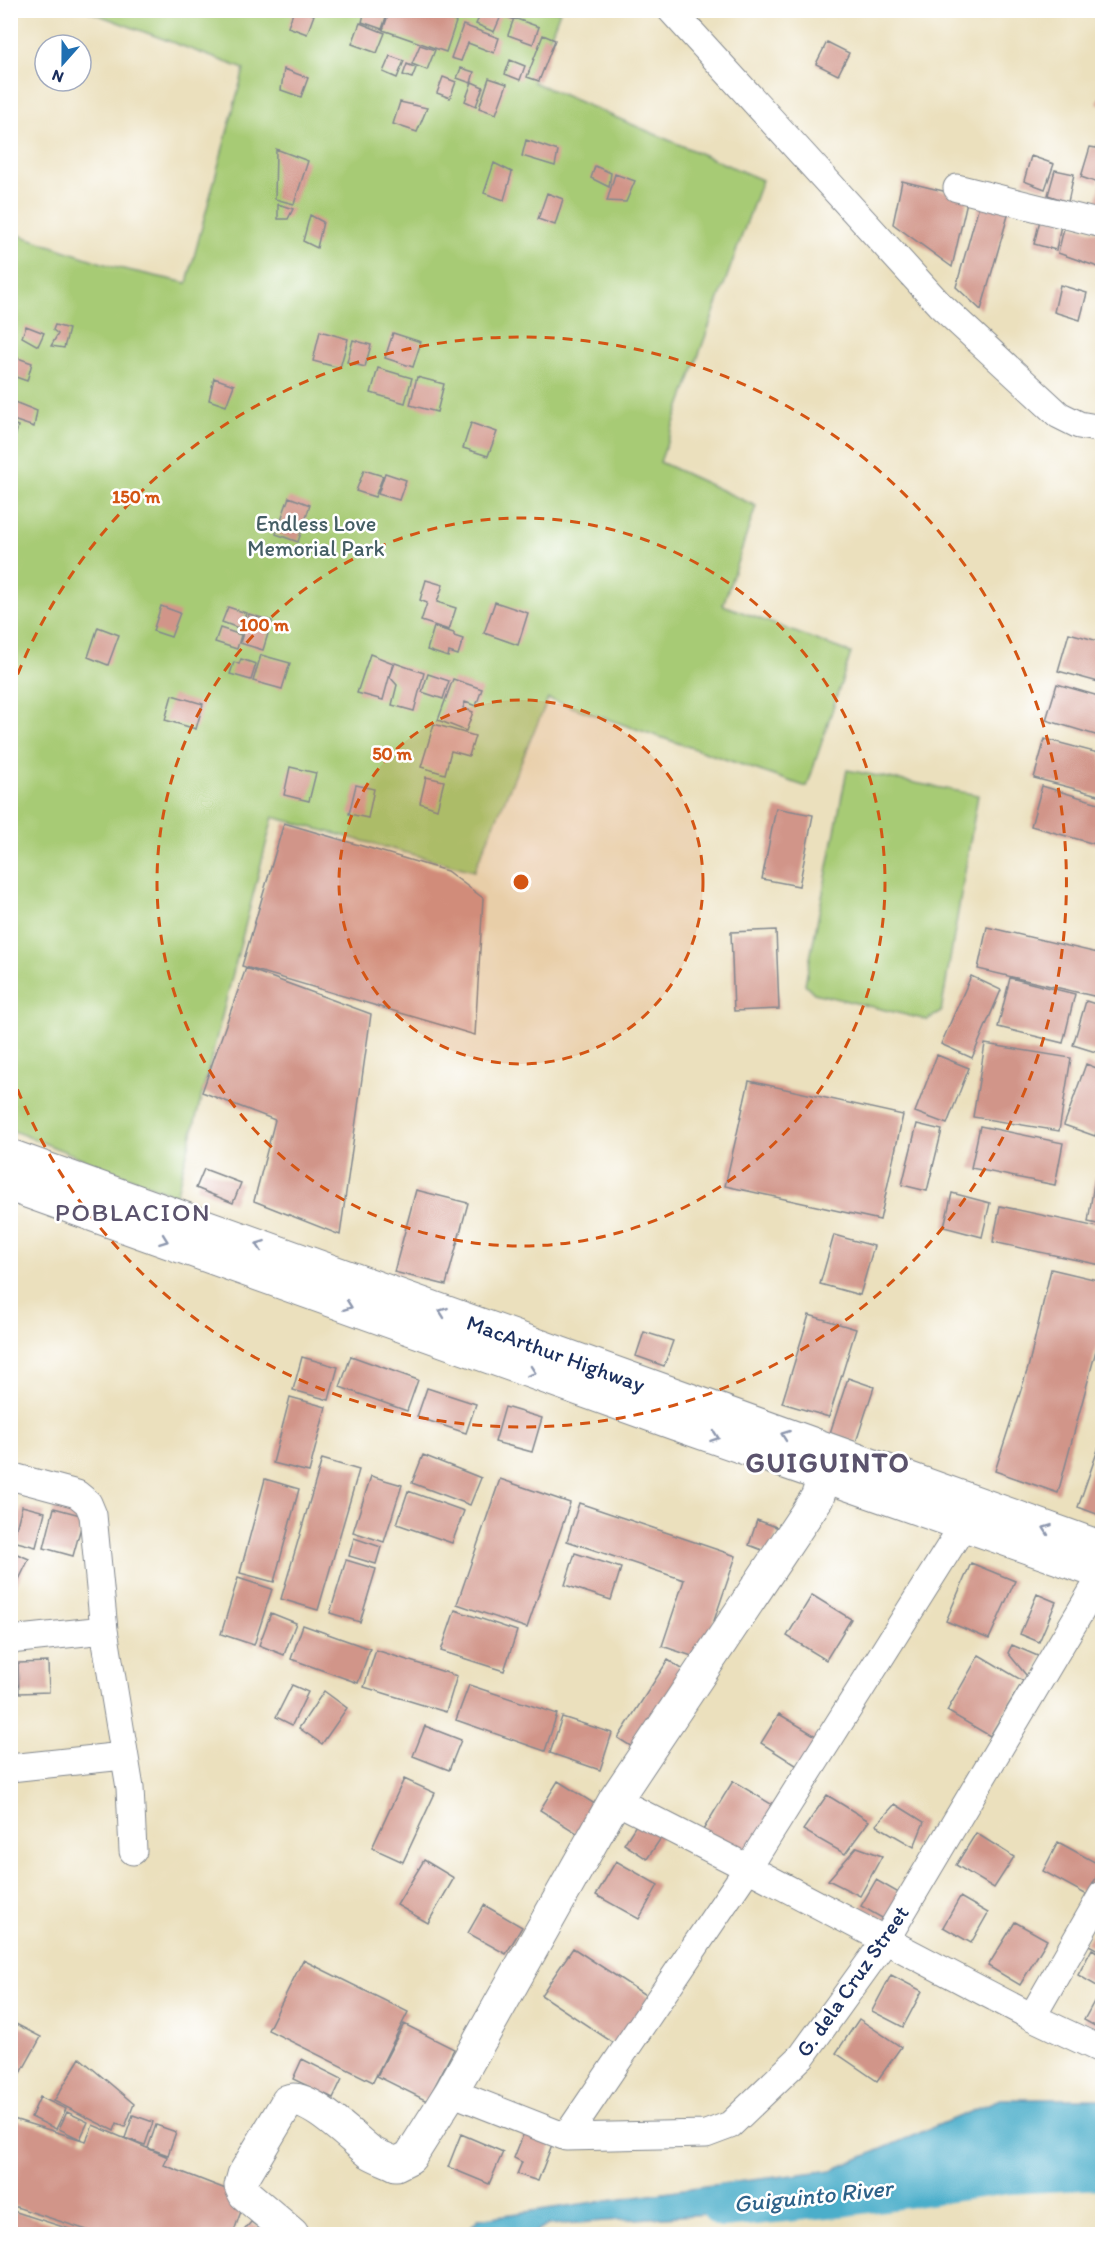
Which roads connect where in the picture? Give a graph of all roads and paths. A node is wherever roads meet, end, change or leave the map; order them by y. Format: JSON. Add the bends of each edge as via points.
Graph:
{"nodes":[{"id":1,"x":671,"y":10,"type":"edge"},
{"id":2,"x":957,"y":188,"type":"dead end"},
{"id":3,"x":1102,"y":224,"type":"edge"},
{"id":4,"x":1102,"y":429,"type":"edge"},
{"id":5,"x":10,"y":1156,"type":"edge"},
{"id":6,"x":10,"y":1185,"type":"edge"},
{"id":7,"x":829,"y":1464,"type":"junction"},
{"id":8,"x":10,"y":1476,"type":"edge"},
{"id":9,"x":967,"y":1514,"type":"junction"},
{"id":10,"x":1102,"y":1548,"type":"edge"},
{"id":11,"x":1102,"y":1574,"type":"edge"},
{"id":12,"x":104,"y":1630,"type":"junction"},
{"id":13,"x":10,"y":1640,"type":"edge"},
{"id":14,"x":123,"y":1756,"type":"junction"},
{"id":15,"x":10,"y":1768,"type":"edge"},
{"id":16,"x":615,"y":1800,"type":"junction"},
{"id":17,"x":133,"y":1851,"type":"dead end"},
{"id":18,"x":748,"y":1868,"type":"junction"},
{"id":19,"x":1102,"y":1895,"type":"edge"},
{"id":20,"x":885,"y":1941,"type":"junction"},
{"id":21,"x":1032,"y":2017,"type":"junction"},
{"id":22,"x":1102,"y":2050,"type":"edge"},
{"id":23,"x":451,"y":2092,"type":"junction"},
{"id":24,"x":566,"y":2137,"type":"junction"},
{"id":25,"x":292,"y":2235,"type":"edge"}],
"edges":[{"from":1,"to":4,"type":"street","via":[[939,304],[1059,415],[1079,425]]},
{"from":2,"to":3,"type":"street"},
{"from":7,"to":5,"type":"main road","name":"MacArthur Highway","one_way":true},
{"from":6,"to":7,"type":"main road","name":"MacArthur Highway","one_way":true},
{"from":7,"to":9,"type":"main road","name":"MacArthur Highway"},
{"from":7,"to":16,"type":"main road","via":[[817,1497]]},
{"from":8,"to":12,"type":"street","via":[[77,1494],[88,1503],[93,1515]]},
{"from":10,"to":9,"type":"main road","name":"MacArthur Highway","one_way":true},
{"from":9,"to":11,"type":"main road","name":"MacArthur Highway"},
{"from":9,"to":18,"type":"street"},
{"from":11,"to":20,"type":"street","name":"G. dela Cruz Street"},
{"from":12,"to":13,"type":"street"},
{"from":12,"to":14,"type":"street"},
{"from":14,"to":15,"type":"street"},
{"from":14,"to":17,"type":"street","via":[[130,1788]]},
{"from":16,"to":18,"type":"street"},
{"from":16,"to":23,"type":"main road"},
{"from":18,"to":20,"type":"street"},
{"from":18,"to":24,"type":"street"},
{"from":19,"to":21,"type":"street"},
{"from":20,"to":21,"type":"street"},
{"from":20,"to":24,"type":"street","name":"G. dela Cruz Street","via":[[802,2056],[730,2125],[706,2134]]},
{"from":21,"to":22,"type":"street"},
{"from":23,"to":24,"type":"street","name":"G. dela Cruz Street"},
{"from":23,"to":25,"type":"main road","via":[[410,2157],[396,2164],[373,2154],[312,2105],[299,2099],[288,2101],[241,2186],[244,2194]]}]}
